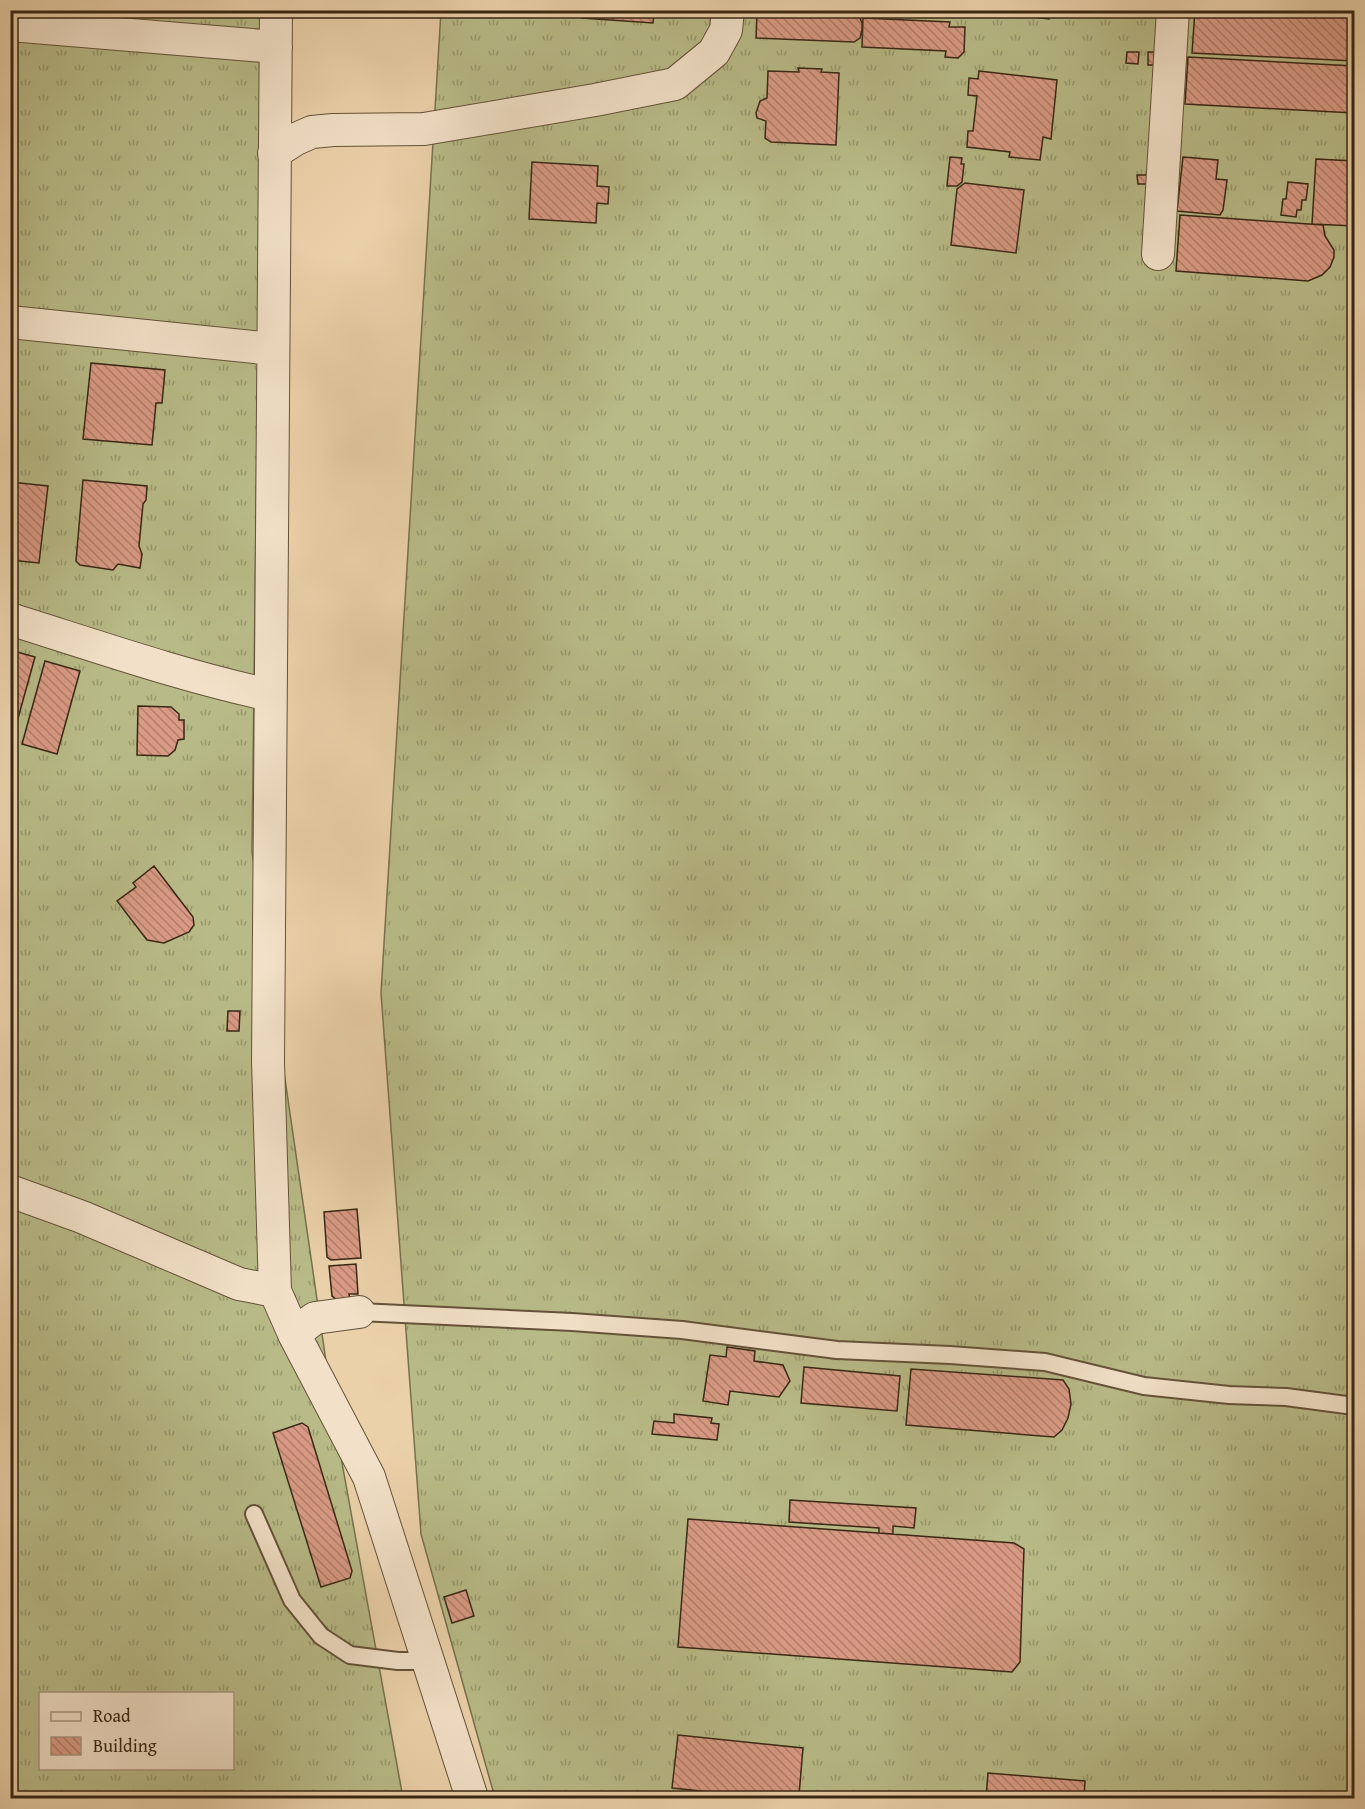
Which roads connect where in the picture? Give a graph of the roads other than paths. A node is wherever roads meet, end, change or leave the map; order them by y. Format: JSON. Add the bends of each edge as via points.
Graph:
{"nodes":[{"id":1,"x":276,"y":10,"type":"edge"},
{"id":2,"x":728,"y":10,"type":"edge"},
{"id":3,"x":1173,"y":10,"type":"edge"},
{"id":4,"x":10,"y":25,"type":"edge"},
{"id":5,"x":276,"y":47,"type":"junction"},
{"id":6,"x":274,"y":153,"type":"junction"},
{"id":7,"x":1158,"y":254,"type":"dead end"},
{"id":8,"x":10,"y":322,"type":"edge"},
{"id":9,"x":273,"y":349,"type":"junction"},
{"id":10,"x":10,"y":619,"type":"edge"},
{"id":11,"x":270,"y":695,"type":"junction"},
{"id":12,"x":10,"y":1191,"type":"edge"},
{"id":13,"x":275,"y":1291,"type":"junction"},
{"id":14,"x":359,"y":1312,"type":"joint"},
{"id":15,"x":294,"y":1334,"type":"junction"},
{"id":16,"x":1354,"y":1406,"type":"edge"},
{"id":17,"x":254,"y":1514,"type":"dead end"},
{"id":18,"x":429,"y":1661,"type":"junction"},
{"id":19,"x":472,"y":1798,"type":"edge"}],
"edges":[{"from":1,"to":5,"type":"street"},
{"from":2,"to":6,"type":"street","via":[[726,30],[714,52],[675,84],[424,129],[312,132]]},
{"from":3,"to":7,"type":"street"},
{"from":4,"to":5,"type":"street"},
{"from":5,"to":6,"type":"street"},
{"from":6,"to":9,"type":"street"},
{"from":8,"to":9,"type":"street"},
{"from":9,"to":11,"type":"street"},
{"from":10,"to":11,"type":"street","via":[[148,663]]},
{"from":11,"to":13,"type":"street","via":[[268,1061]]},
{"from":12,"to":13,"type":"street","via":[[82,1217],[239,1284]]},
{"from":13,"to":15,"type":"street"},
{"from":14,"to":15,"type":"street","via":[[315,1318]]},
{"from":14,"to":16,"type":"lane","via":[[682,1330],[837,1350],[1045,1362],[1144,1386]]},
{"from":15,"to":18,"type":"street","via":[[369,1477]]},
{"from":17,"to":18,"type":"lane","via":[[292,1600],[321,1636],[350,1655]]},
{"from":18,"to":19,"type":"street"}]}
